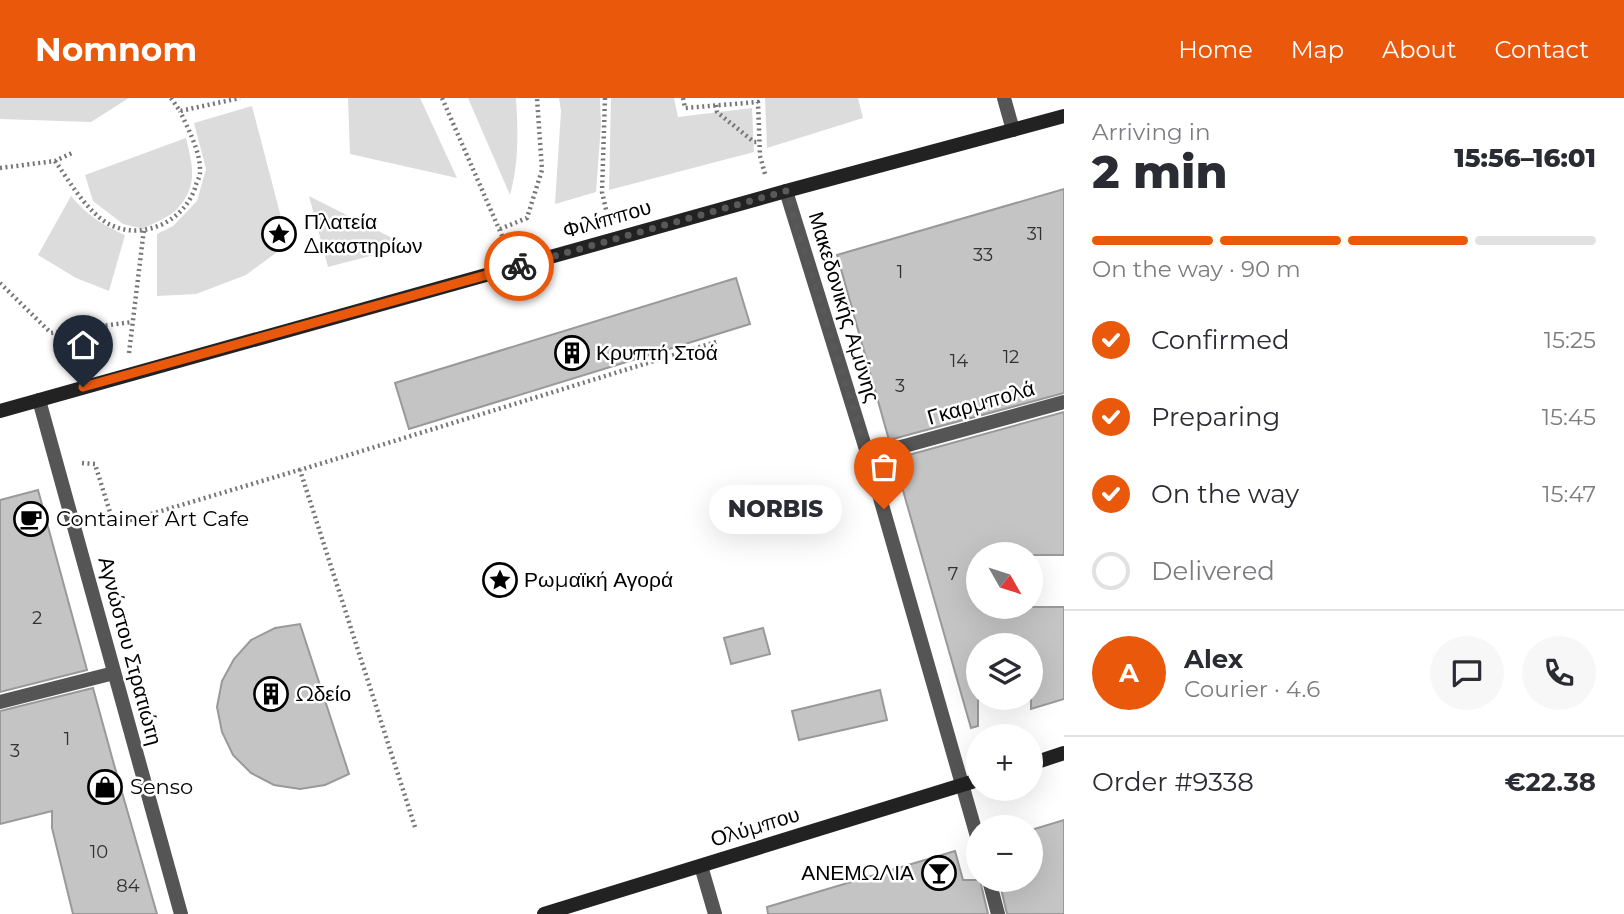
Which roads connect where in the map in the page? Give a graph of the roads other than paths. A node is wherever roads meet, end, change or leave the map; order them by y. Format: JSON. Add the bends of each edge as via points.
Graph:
{"nodes":[{"id":1,"x":1004,"y":98,"type":"edge"},
{"id":2,"x":1064,"y":116,"type":"edge"},
{"id":3,"x":1013,"y":130,"type":"junction"},
{"id":4,"x":779,"y":193,"type":"junction"},
{"id":5,"x":39,"y":400,"type":"junction"},
{"id":6,"x":1064,"y":402,"type":"edge"},
{"id":7,"x":0,"y":411,"type":"edge"},
{"id":8,"x":869,"y":456,"type":"junction"},
{"id":9,"x":114,"y":673,"type":"junction"},
{"id":10,"x":0,"y":702,"type":"edge"},
{"id":11,"x":1064,"y":753,"type":"edge"},
{"id":12,"x":1043,"y":760,"type":"edge"},
{"id":13,"x":966,"y":783,"type":"edge"},
{"id":14,"x":963,"y":784,"type":"junction"},
{"id":15,"x":971,"y":815,"type":"edge"},
{"id":16,"x":701,"y":866,"type":"junction"},
{"id":17,"x":992,"y":892,"type":"edge"},
{"id":18,"x":181,"y":914,"type":"edge"},
{"id":19,"x":544,"y":914,"type":"edge"},
{"id":20,"x":715,"y":914,"type":"edge"},
{"id":21,"x":998,"y":914,"type":"edge"}],
"edges":[{"from":1,"to":3,"type":"street"},
{"from":2,"to":3,"type":"street","name":"Φιλίππου"},
{"from":3,"to":4,"type":"street","name":"Φιλίππου"},
{"from":4,"to":5,"type":"street","name":"Φιλίππου"},
{"from":4,"to":8,"type":"street","name":"Μακεδονικής Αμύνης"},
{"from":5,"to":7,"type":"street","name":"Φιλίππου"},
{"from":5,"to":9,"type":"street","name":"Αγνώστου Στρατιώτη"},
{"from":6,"to":8,"type":"street","name":"Γκαρμπολά"},
{"from":8,"to":14,"type":"street","name":"Μακεδονικής Αμύνης"},
{"from":9,"to":10,"type":"street"},
{"from":9,"to":18,"type":"street","name":"Αγνώστου Στρατιώτη"},
{"from":11,"to":12,"type":"street"},
{"from":13,"to":14,"type":"street","name":"Ολύμπου"},
{"from":14,"to":15,"type":"street","name":"Μακεδονικής Αμύνης"},
{"from":14,"to":16,"type":"street","name":"Ολύμπου"},
{"from":16,"to":19,"type":"street","name":"Ολύμπου"},
{"from":16,"to":20,"type":"street"},
{"from":17,"to":21,"type":"street"}]}
